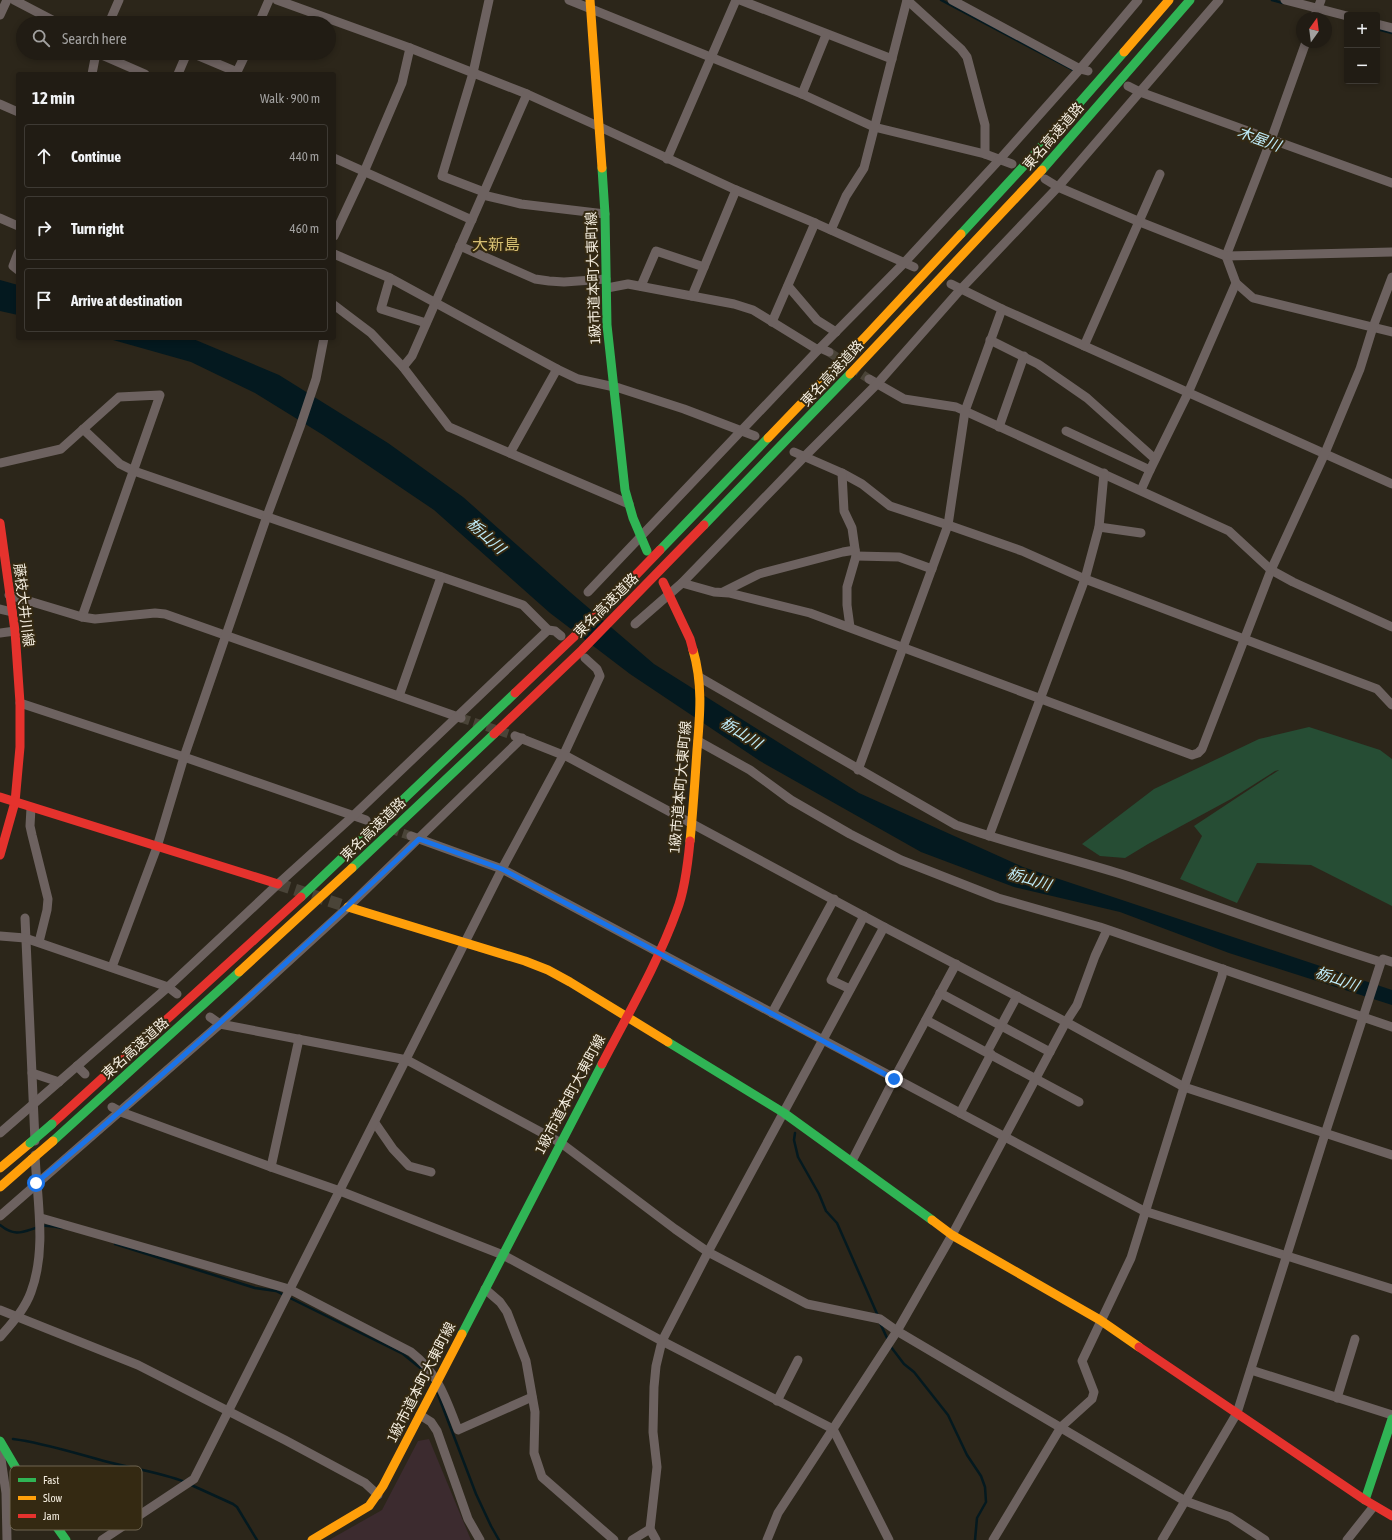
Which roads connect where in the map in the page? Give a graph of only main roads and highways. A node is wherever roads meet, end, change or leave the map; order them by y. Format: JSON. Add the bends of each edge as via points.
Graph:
{"nodes":[{"id":1,"x":1169,"y":0,"type":"edge"},
{"id":2,"x":1190,"y":0,"type":"edge"},
{"id":3,"x":590,"y":4,"type":"edge"},
{"id":4,"x":0,"y":523,"type":"edge"},
{"id":5,"x":647,"y":551,"type":"dead end"},
{"id":6,"x":663,"y":582,"type":"dead end"},
{"id":7,"x":0,"y":797,"type":"edge"},
{"id":8,"x":15,"y":802,"type":"junction"},
{"id":9,"x":0,"y":855,"type":"edge"},
{"id":10,"x":278,"y":884,"type":"tunnel mouth"},
{"id":11,"x":348,"y":907,"type":"tunnel mouth"},
{"id":12,"x":627,"y":1016,"type":"junction"},
{"id":13,"x":0,"y":1168,"type":"edge"},
{"id":14,"x":0,"y":1187,"type":"edge"},
{"id":15,"x":1392,"y":1419,"type":"edge"},
{"id":16,"x":0,"y":1441,"type":"edge"},
{"id":17,"x":15,"y":1466,"type":"edge"},
{"id":18,"x":1365,"y":1500,"type":"junction"},
{"id":19,"x":1392,"y":1516,"type":"edge"},
{"id":20,"x":59,"y":1530,"type":"edge"},
{"id":21,"x":66,"y":1540,"type":"edge"},
{"id":22,"x":312,"y":1540,"type":"edge"}],
"edges":[{"from":1,"to":13,"type":"main road","name":"東名高速道路","bridge":true,"via":[[956,240],[601,611],[320,879],[52,1124]]},
{"from":2,"to":14,"type":"main road","name":"東名高速道路","bridge":true,"via":[[1046,167],[828,398],[612,619],[583,654]]},
{"from":3,"to":5,"type":"main road","name":"1級市道本町大東町線","via":[[600,127],[607,325],[613,387],[625,490]]},
{"from":4,"to":8,"type":"main road","name":"藤枝大井川線","via":[[15,631],[20,703],[20,747]]},
{"from":6,"to":12,"type":"main road","name":"1級市道本町大東町線","via":[[690,639],[700,680],[688,862],[671,928]]},
{"from":7,"to":8,"type":"main road"},
{"from":8,"to":9,"type":"main road","name":"藤枝大井川線"},
{"from":8,"to":10,"type":"main road"},
{"from":11,"to":12,"type":"main road","via":[[525,961],[548,970]]},
{"from":12,"to":18,"type":"main road","via":[[784,1113],[952,1235],[1100,1320]]},
{"from":12,"to":22,"type":"main road","name":"1級市道本町大東町線","via":[[379,1494],[369,1506]]},
{"from":15,"to":18,"type":"main road"},
{"from":16,"to":17,"type":"main road"},
{"from":18,"to":19,"type":"main road"},
{"from":20,"to":21,"type":"main road"}]}
